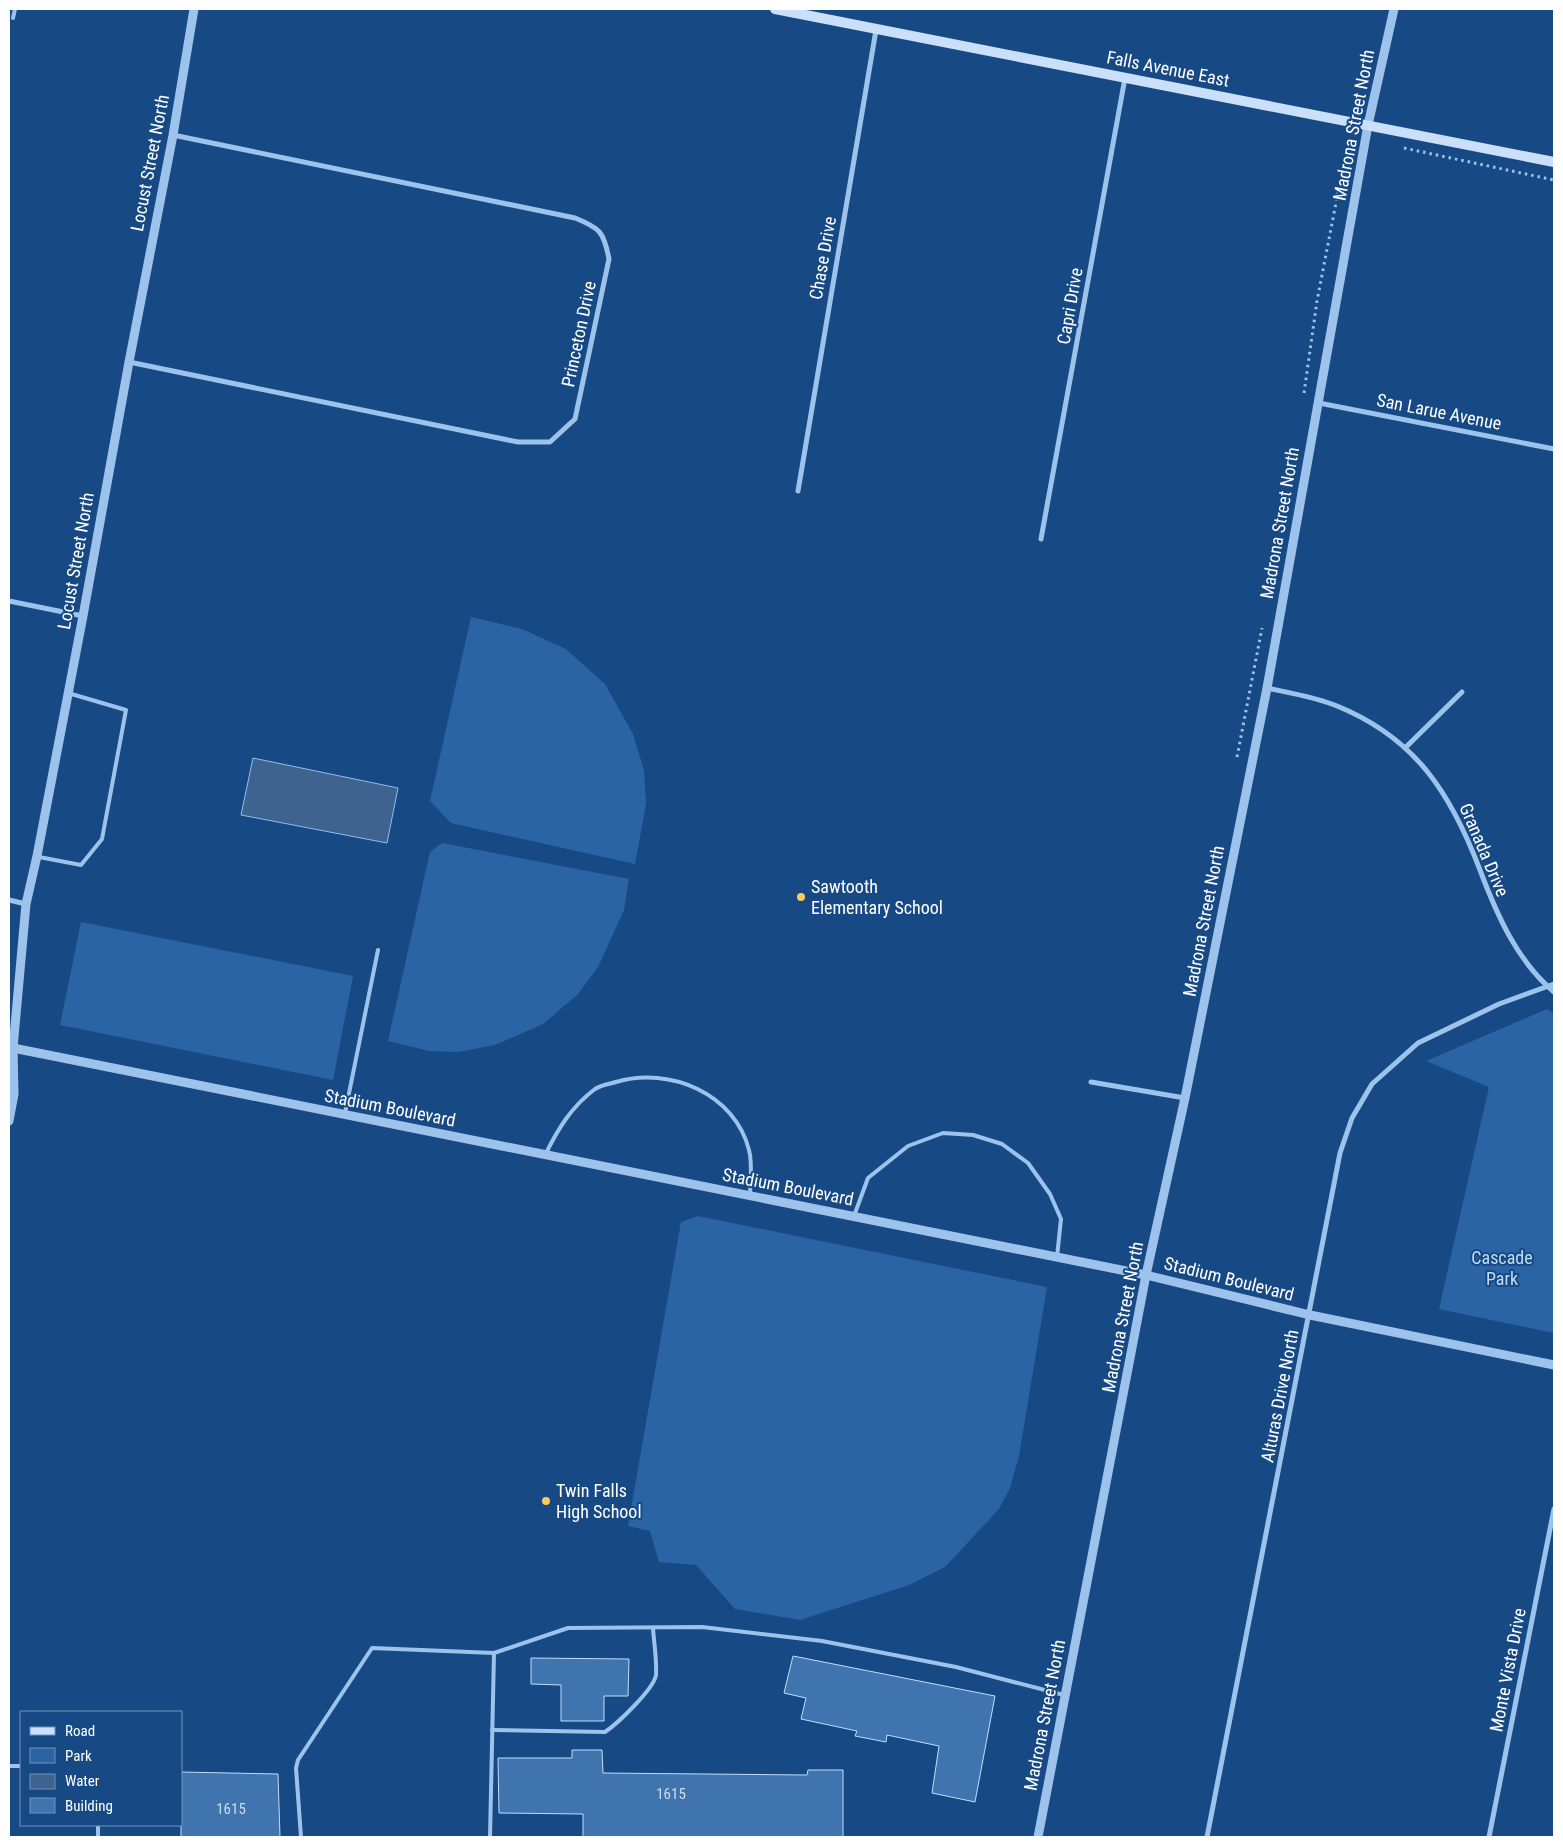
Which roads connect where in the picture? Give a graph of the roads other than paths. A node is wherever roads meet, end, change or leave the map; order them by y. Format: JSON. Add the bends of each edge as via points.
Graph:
{"nodes":[{"id":1,"x":15,"y":9,"type":"edge"},
{"id":2,"x":194,"y":9,"type":"edge"},
{"id":3,"x":775,"y":9,"type":"edge"},
{"id":4,"x":1394,"y":9,"type":"edge"},
{"id":5,"x":13,"y":18,"type":"dead end"},
{"id":6,"x":876,"y":30,"type":"junction"},
{"id":7,"x":1126,"y":77,"type":"junction"},
{"id":8,"x":1368,"y":124,"type":"junction"},
{"id":9,"x":173,"y":135,"type":"junction"},
{"id":10,"x":1554,"y":162,"type":"edge"},
{"id":11,"x":129,"y":362,"type":"junction"},
{"id":12,"x":1319,"y":403,"type":"junction"},
{"id":13,"x":1554,"y":449,"type":"edge"},
{"id":14,"x":798,"y":492,"type":"dead end"},
{"id":15,"x":1041,"y":540,"type":"dead end"},
{"id":16,"x":9,"y":601,"type":"edge"},
{"id":17,"x":83,"y":616,"type":"junction"},
{"id":18,"x":1267,"y":688,"type":"junction"},
{"id":19,"x":1462,"y":692,"type":"dead end"},
{"id":20,"x":68,"y":693,"type":"junction"},
{"id":21,"x":1406,"y":747,"type":"junction"},
{"id":22,"x":37,"y":856,"type":"junction"},
{"id":23,"x":9,"y":900,"type":"edge"},
{"id":24,"x":26,"y":904,"type":"junction"},
{"id":25,"x":378,"y":950,"type":"dead end"},
{"id":26,"x":1554,"y":984,"type":"edge"},
{"id":27,"x":1548,"y":987,"type":"junction"},
{"id":28,"x":1554,"y":992,"type":"edge"},
{"id":29,"x":11,"y":1050,"type":"edge"},
{"id":30,"x":1091,"y":1082,"type":"dead end"},
{"id":31,"x":1185,"y":1098,"type":"junction"},
{"id":32,"x":344,"y":1115,"type":"junction"},
{"id":33,"x":9,"y":1121,"type":"edge"},
{"id":34,"x":545,"y":1155,"type":"junction"},
{"id":35,"x":750,"y":1196,"type":"junction"},
{"id":36,"x":854,"y":1217,"type":"junction"},
{"id":37,"x":1057,"y":1257,"type":"junction"},
{"id":38,"x":1146,"y":1275,"type":"junction"},
{"id":39,"x":1310,"y":1315,"type":"junction"},
{"id":40,"x":1554,"y":1365,"type":"edge"},
{"id":41,"x":1554,"y":1509,"type":"edge"},
{"id":42,"x":653,"y":1628,"type":"junction"},
{"id":43,"x":494,"y":1652,"type":"junction"},
{"id":44,"x":1064,"y":1696,"type":"junction"},
{"id":45,"x":492,"y":1730,"type":"junction"},
{"id":46,"x":301,"y":1837,"type":"edge"},
{"id":47,"x":490,"y":1837,"type":"edge"},
{"id":48,"x":1038,"y":1837,"type":"edge"},
{"id":49,"x":1207,"y":1837,"type":"edge"},
{"id":50,"x":1489,"y":1837,"type":"edge"}],
"edges":[{"from":1,"to":5,"type":"lane"},
{"from":2,"to":9,"type":"street","name":"Locust Street North"},
{"from":3,"to":6,"type":"main road","name":"Falls Avenue East"},
{"from":4,"to":8,"type":"street","name":"Madrona Street North"},
{"from":6,"to":7,"type":"main road","name":"Falls Avenue East"},
{"from":6,"to":14,"type":"street","name":"Chase Drive"},
{"from":7,"to":8,"type":"main road","name":"Falls Avenue East"},
{"from":7,"to":15,"type":"street","name":"Capri Drive"},
{"from":8,"to":10,"type":"main road","name":"Falls Avenue East"},
{"from":8,"to":12,"type":"street","name":"Madrona Street North"},
{"from":9,"to":11,"type":"street","name":"Locust Street North"},
{"from":9,"to":11,"type":"street","name":"Princeton Drive","via":[[575,218],[594,226],[605,238],[609,259],[575,419],[550,442],[518,442]]},
{"from":11,"to":17,"type":"street","name":"Locust Street North"},
{"from":12,"to":13,"type":"street","name":"San Larue Avenue"},
{"from":12,"to":18,"type":"street","name":"Madrona Street North"},
{"from":16,"to":17,"type":"street"},
{"from":17,"to":20,"type":"street","name":"Locust Street North"},
{"from":18,"to":21,"type":"street","name":"Granada Drive","via":[[1336,705],[1374,724]]},
{"from":18,"to":31,"type":"street","name":"Madrona Street North"},
{"from":19,"to":21,"type":"street"},
{"from":20,"to":22,"type":"street","name":"Locust Street North"},
{"from":20,"to":22,"type":"lane","via":[[126,710],[104,830],[102,839],[81,865]]},
{"from":21,"to":27,"type":"street","name":"Granada Drive","via":[[1440,788],[1464,828],[1498,918]]},
{"from":22,"to":24,"type":"street","name":"Locust Street North"},
{"from":23,"to":24,"type":"street"},
{"from":24,"to":29,"type":"street","name":"Locust Street North"},
{"from":25,"to":32,"type":"lane"},
{"from":26,"to":27,"type":"street","name":"Alturas Drive North"},
{"from":27,"to":28,"type":"street","name":"Granada Drive"},
{"from":27,"to":39,"type":"street","name":"Alturas Drive North","via":[[1499,1004],[1418,1043],[1372,1084],[1352,1118],[1340,1153]]},
{"from":29,"to":32,"type":"street","name":"Stadium Boulevard"},
{"from":29,"to":33,"type":"street","name":"Locust Street North","via":[[14,1094]]},
{"from":30,"to":31,"type":"street"},
{"from":31,"to":38,"type":"street","name":"Madrona Street North"},
{"from":32,"to":34,"type":"street","name":"Stadium Boulevard"},
{"from":34,"to":35,"type":"street","name":"Stadium Boulevard"},
{"from":34,"to":35,"type":"lane","via":[[564,1118],[596,1088],[635,1076],[668,1077],[708,1093],[738,1123],[750,1152]]},
{"from":35,"to":36,"type":"street","name":"Stadium Boulevard"},
{"from":36,"to":37,"type":"street","name":"Stadium Boulevard"},
{"from":36,"to":37,"type":"lane","via":[[868,1178],[908,1146],[943,1133],[972,1135],[1002,1144],[1028,1163],[1061,1218]]},
{"from":37,"to":38,"type":"street","name":"Stadium Boulevard"},
{"from":38,"to":39,"type":"street","name":"Stadium Boulevard"},
{"from":38,"to":44,"type":"street","name":"Madrona Street North"},
{"from":39,"to":40,"type":"street","name":"Stadium Boulevard"},
{"from":39,"to":49,"type":"street","name":"Alturas Drive North"},
{"from":41,"to":50,"type":"street","name":"Monte Vista Drive"},
{"from":42,"to":43,"type":"lane","via":[[568,1628]]},
{"from":42,"to":44,"type":"lane","via":[[702,1627],[822,1641],[956,1667]]},
{"from":42,"to":45,"type":"lane","via":[[656,1676],[615,1726],[605,1732]]},
{"from":43,"to":45,"type":"lane"},
{"from":43,"to":46,"type":"lane","via":[[372,1648],[298,1760]]},
{"from":44,"to":48,"type":"street","name":"Madrona Street North"},
{"from":45,"to":47,"type":"lane"}]}
